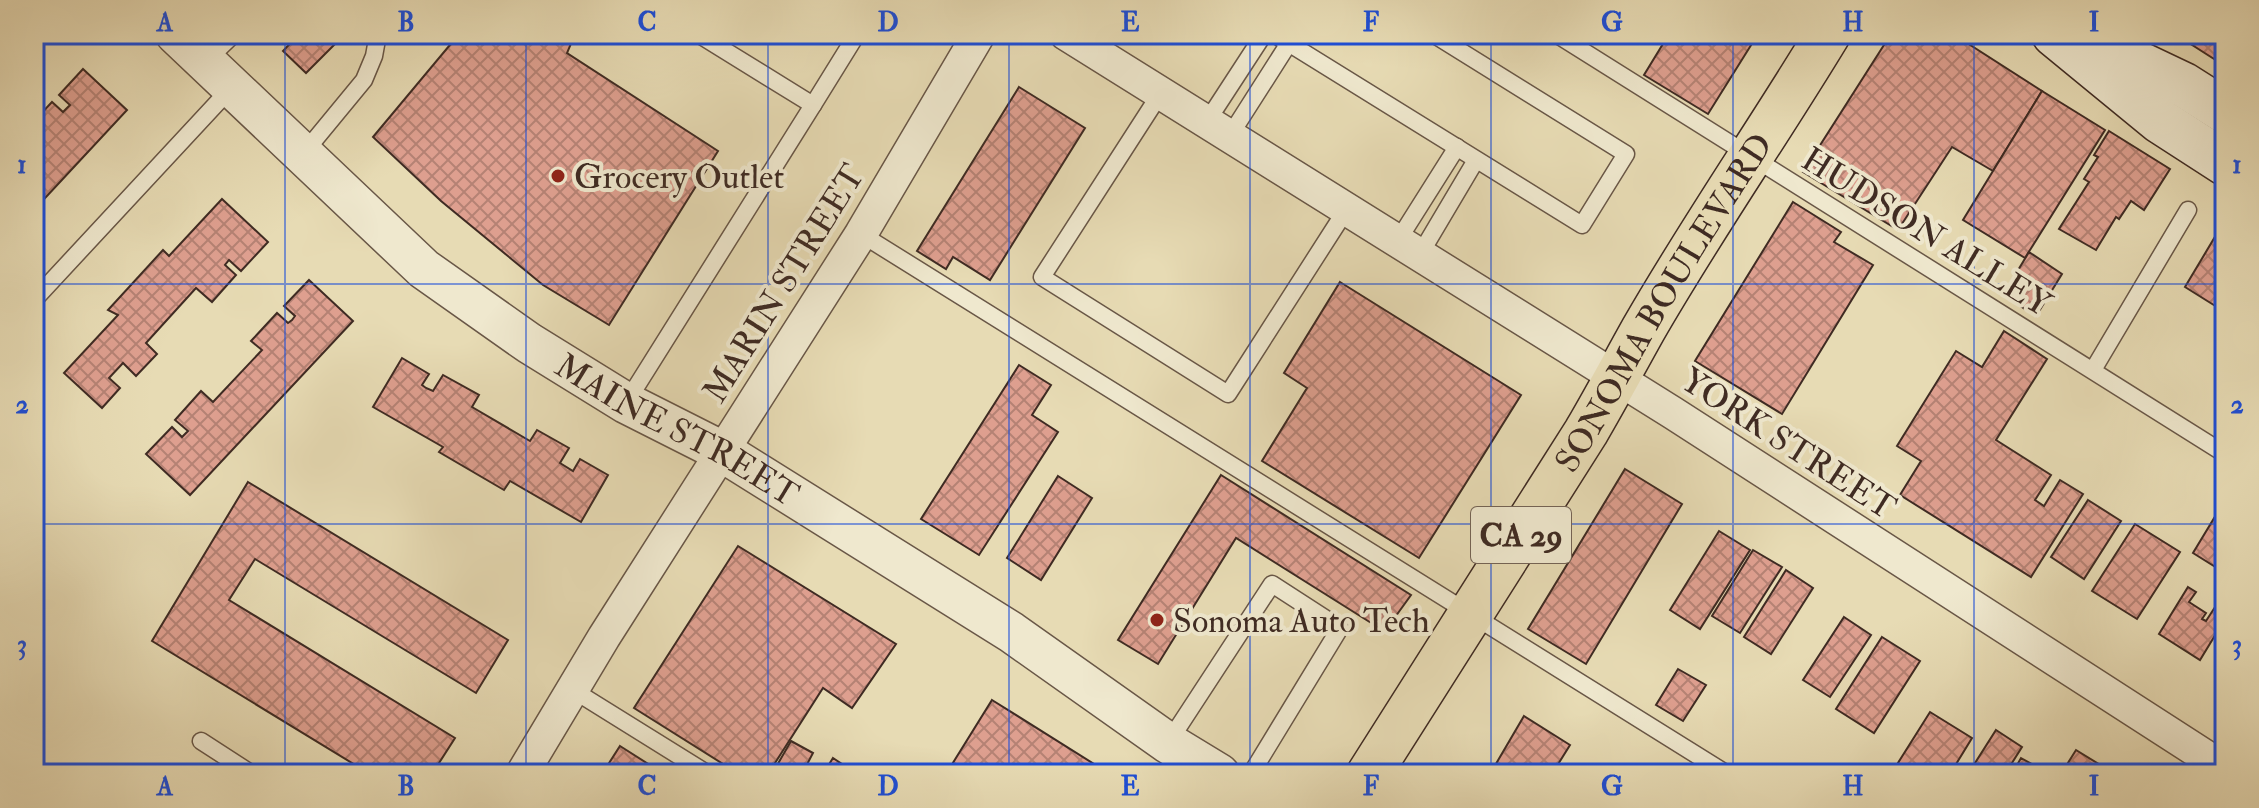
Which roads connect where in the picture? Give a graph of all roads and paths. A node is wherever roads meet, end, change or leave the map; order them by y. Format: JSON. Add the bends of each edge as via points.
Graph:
{"nodes":[{"id":1,"x":176,"y":34,"type":"edge"},
{"id":2,"x":234,"y":34,"type":"edge"},
{"id":3,"x":378,"y":34,"type":"edge"},
{"id":4,"x":698,"y":34,"type":"edge"},
{"id":5,"x":857,"y":34,"type":"edge"},
{"id":6,"x":979,"y":34,"type":"edge"},
{"id":7,"x":1066,"y":34,"type":"edge"},
{"id":8,"x":1264,"y":34,"type":"edge"},
{"id":9,"x":1433,"y":34,"type":"edge"},
{"id":10,"x":1556,"y":34,"type":"edge"},
{"id":11,"x":1828,"y":34,"type":"edge"},
{"id":12,"x":2054,"y":34,"type":"edge"},
{"id":13,"x":2076,"y":34,"type":"edge"},
{"id":14,"x":1282,"y":38,"type":"edge"},
{"id":15,"x":218,"y":75,"type":"junction"},
{"id":16,"x":1160,"y":94,"type":"junction"},
{"id":17,"x":813,"y":105,"type":"junction"},
{"id":18,"x":2225,"y":111,"type":"edge"},
{"id":19,"x":1218,"y":130,"type":"junction"},
{"id":20,"x":1457,"y":147,"type":"junction"},
{"id":21,"x":303,"y":154,"type":"junction"},
{"id":22,"x":1750,"y":155,"type":"junction"},
{"id":23,"x":1476,"y":160,"type":"junction"},
{"id":24,"x":2225,"y":163,"type":"edge"},
{"id":25,"x":1346,"y":210,"type":"junction"},
{"id":26,"x":2188,"y":210,"type":"dead end"},
{"id":27,"x":861,"y":234,"type":"junction"},
{"id":28,"x":1408,"y":249,"type":"junction"},
{"id":29,"x":34,"y":300,"type":"edge"},
{"id":30,"x":2093,"y":370,"type":"junction"},
{"id":31,"x":1618,"y":380,"type":"junction"},
{"id":32,"x":626,"y":403,"type":"junction"},
{"id":33,"x":723,"y":452,"type":"junction"},
{"id":34,"x":2225,"y":454,"type":"edge"},
{"id":35,"x":1471,"y":614,"type":"junction"},
{"id":36,"x":573,"y":690,"type":"junction"},
{"id":37,"x":201,"y":741,"type":"dead end"},
{"id":38,"x":1168,"y":743,"type":"junction"},
{"id":39,"x":2219,"y":764,"type":"edge"},
{"id":40,"x":252,"y":774,"type":"edge"},
{"id":41,"x":522,"y":774,"type":"edge"},
{"id":42,"x":708,"y":774,"type":"edge"},
{"id":43,"x":1219,"y":774,"type":"edge"},
{"id":44,"x":1251,"y":774,"type":"edge"},
{"id":45,"x":1369,"y":774,"type":"edge"},
{"id":46,"x":1727,"y":774,"type":"edge"}],
"edges":[{"from":1,"to":15,"type":"street","name":"MAINE STREET"},
{"from":2,"to":15,"type":"lane"},
{"from":3,"to":21,"type":"lane","via":[[364,80]]},
{"from":4,"to":17,"type":"lane"},
{"from":5,"to":17,"type":"lane"},
{"from":6,"to":27,"type":"street","name":"MARIN STREET"},
{"from":7,"to":16,"type":"street","name":"YORK STREET"},
{"from":8,"to":19,"type":"lane"},
{"from":9,"to":23,"type":"lane","via":[[1626,154],[1582,225]]},
{"from":10,"to":22,"type":"lane","name":"HUDSON ALLEY"},
{"from":11,"to":22,"type":"main road","name":"SONOMA BOULEVARD","number":"CA 29"},
{"from":12,"to":24,"type":"main road","via":[[2160,121]]},
{"from":13,"to":18,"type":"main road","via":[[2184,85]]},
{"from":14,"to":19,"type":"lane"},
{"from":14,"to":20,"type":"lane"},
{"from":15,"to":21,"type":"street","name":"MAINE STREET"},
{"from":15,"to":29,"type":"lane"},
{"from":16,"to":19,"type":"street","name":"YORK STREET"},
{"from":16,"to":25,"type":"lane","via":[[1042,277],[1228,394]]},
{"from":17,"to":32,"type":"lane"},
{"from":19,"to":25,"type":"street","name":"YORK STREET"},
{"from":20,"to":23,"type":"lane"},
{"from":20,"to":28,"type":"lane"},
{"from":21,"to":32,"type":"street","name":"MAINE STREET","via":[[424,269]]},
{"from":22,"to":30,"type":"lane","name":"HUDSON ALLEY"},
{"from":22,"to":31,"type":"main road","name":"SONOMA BOULEVARD","number":"CA 29","via":[[1642,331]]},
{"from":23,"to":28,"type":"lane"},
{"from":25,"to":28,"type":"street","name":"YORK STREET"},
{"from":26,"to":30,"type":"lane"},
{"from":27,"to":33,"type":"street","name":"MARIN STREET"},
{"from":27,"to":35,"type":"lane"},
{"from":28,"to":31,"type":"street","name":"YORK STREET"},
{"from":30,"to":34,"type":"lane","name":"HUDSON ALLEY"},
{"from":31,"to":35,"type":"main road","name":"SONOMA BOULEVARD","number":"CA 29"},
{"from":31,"to":39,"type":"street","name":"YORK STREET"},
{"from":32,"to":33,"type":"street","name":"MAINE STREET"},
{"from":33,"to":36,"type":"street","name":"MARIN STREET"},
{"from":33,"to":38,"type":"street","name":"MAINE STREET","via":[[1011,632]]},
{"from":35,"to":45,"type":"main road","name":"SONOMA BOULEVARD","number":"CA 29"},
{"from":35,"to":46,"type":"lane"},
{"from":36,"to":41,"type":"street","name":"MARIN STREET"},
{"from":36,"to":42,"type":"lane"},
{"from":37,"to":40,"type":"lane"},
{"from":38,"to":43,"type":"street","name":"MAINE STREET"},
{"from":38,"to":44,"type":"lane","via":[[1272,584],[1340,628]]}]}
